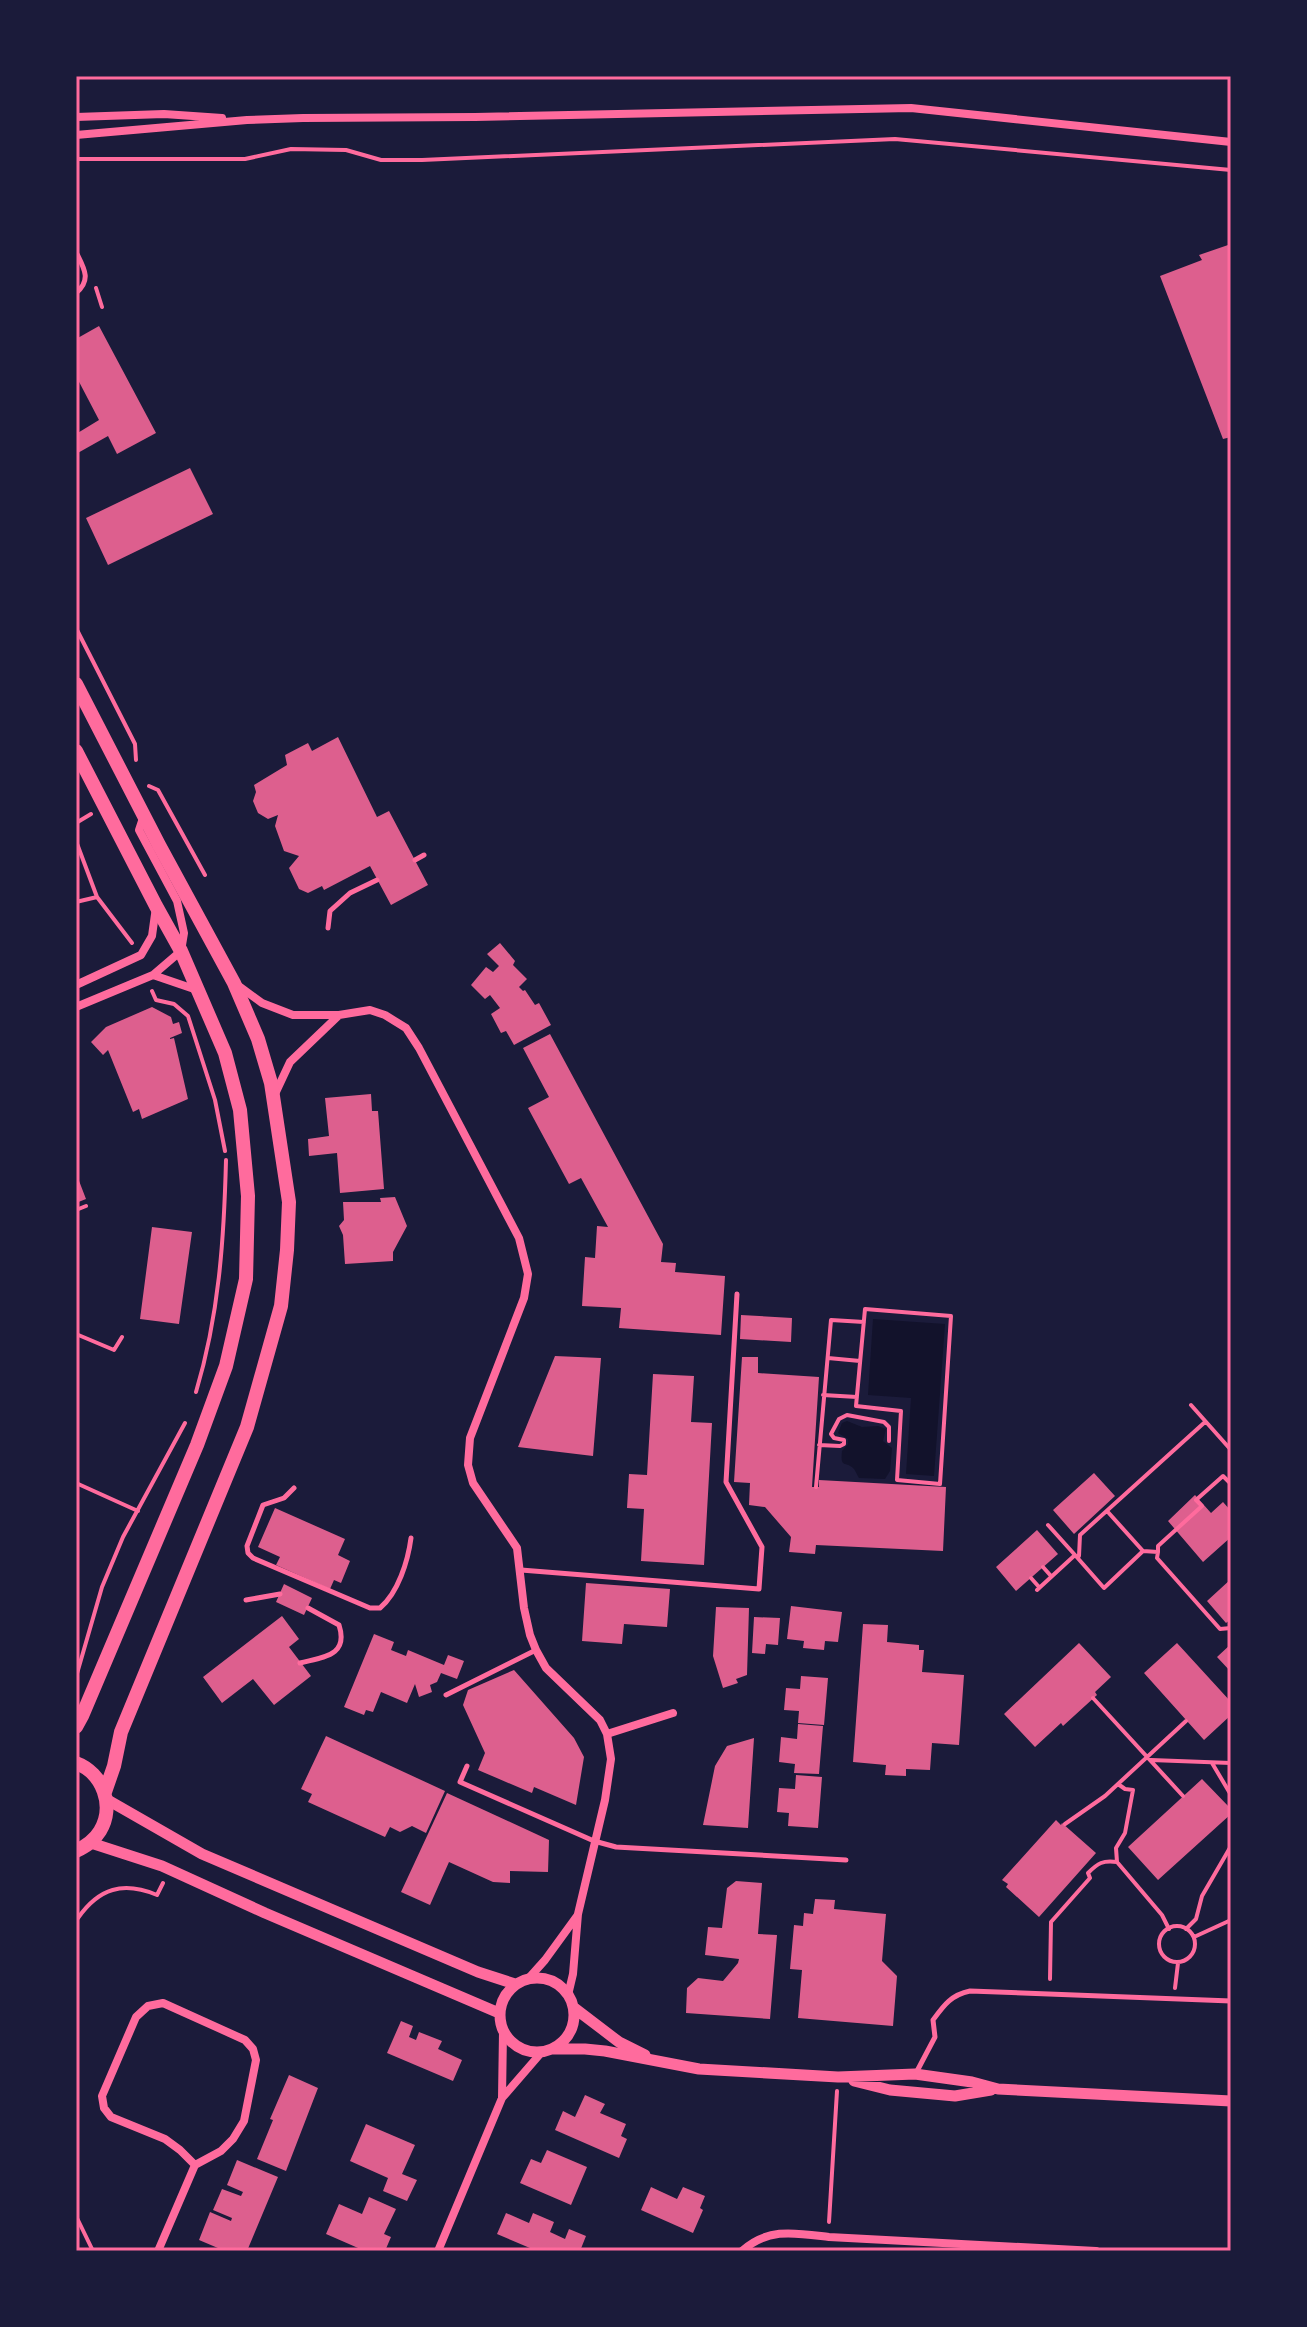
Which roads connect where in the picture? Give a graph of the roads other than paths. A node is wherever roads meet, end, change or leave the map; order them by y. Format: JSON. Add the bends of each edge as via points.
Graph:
{"nodes":[{"id":1,"x":76,"y":117,"type":"edge"},
{"id":2,"x":247,"y":120,"type":"junction"},
{"id":3,"x":76,"y":135,"type":"edge"},
{"id":4,"x":1231,"y":142,"type":"edge"},
{"id":5,"x":76,"y":252,"type":"edge"},
{"id":6,"x":76,"y":293,"type":"edge"},
{"id":7,"x":76,"y":684,"type":"edge"},
{"id":8,"x":76,"y":751,"type":"edge"},
{"id":9,"x":144,"y":814,"type":"junction"},
{"id":10,"x":424,"y":855,"type":"dead end"},
{"id":11,"x":415,"y":860,"type":"dead end"},
{"id":12,"x":377,"y":880,"type":"dead end"},
{"id":13,"x":156,"y":906,"type":"junction"},
{"id":14,"x":328,"y":928,"type":"dead end"},
{"id":15,"x":181,"y":951,"type":"junction"},
{"id":16,"x":149,"y":976,"type":"junction"},
{"id":17,"x":234,"y":983,"type":"junction"},
{"id":18,"x":76,"y":985,"type":"edge"},
{"id":19,"x":200,"y":991,"type":"junction"},
{"id":20,"x":76,"y":1007,"type":"edge"},
{"id":21,"x":339,"y":1015,"type":"junction"},
{"id":22,"x":273,"y":1098,"type":"junction"},
{"id":23,"x":737,"y":1294,"type":"dead end"},
{"id":24,"x":294,"y":1488,"type":"dead end"},
{"id":25,"x":411,"y":1538,"type":"dead end"},
{"id":26,"x":521,"y":1570,"type":"junction"},
{"id":27,"x":280,"y":1594,"type":"dead end"},
{"id":28,"x":246,"y":1600,"type":"dead end"},
{"id":29,"x":308,"y":1608,"type":"dead end"},
{"id":30,"x":536,"y":1650,"type":"junction"},
{"id":31,"x":300,"y":1663,"type":"dead end"},
{"id":32,"x":446,"y":1695,"type":"dead end"},
{"id":33,"x":673,"y":1713,"type":"dead end"},
{"id":34,"x":76,"y":1727,"type":"edge"},
{"id":35,"x":607,"y":1734,"type":"junction"},
{"id":36,"x":76,"y":1763,"type":"edge"},
{"id":37,"x":467,"y":1766,"type":"dead end"},
{"id":38,"x":106,"y":1795,"type":"junction"},
{"id":39,"x":594,"y":1841,"type":"junction"},
{"id":40,"x":91,"y":1843,"type":"junction"},
{"id":41,"x":76,"y":1852,"type":"edge"},
{"id":42,"x":846,"y":1860,"type":"dead end"},
{"id":43,"x":578,"y":1914,"type":"junction"},
{"id":44,"x":528,"y":1979,"type":"junction"},
{"id":45,"x":515,"y":1984,"type":"junction"},
{"id":46,"x":571,"y":2001,"type":"junction"},
{"id":47,"x":1231,"y":2001,"type":"edge"},
{"id":48,"x":499,"y":2013,"type":"junction"},
{"id":49,"x":503,"y":2032,"type":"junction"},
{"id":50,"x":547,"y":2051,"type":"junction"},
{"id":51,"x":656,"y":2061,"type":"junction"},
{"id":52,"x":915,"y":2074,"type":"junction"},
{"id":53,"x":838,"y":2077,"type":"junction"},
{"id":54,"x":998,"y":2089,"type":"junction"},
{"id":55,"x":502,"y":2098,"type":"junction"},
{"id":56,"x":1231,"y":2101,"type":"edge"},
{"id":57,"x":195,"y":2165,"type":"junction"},
{"id":58,"x":158,"y":2251,"type":"edge"},
{"id":59,"x":438,"y":2251,"type":"edge"},
{"id":60,"x":742,"y":2251,"type":"edge"},
{"id":61,"x":1096,"y":2251,"type":"edge"}],
"edges":[{"from":1,"to":2,"type":"street","via":[[164,114]]},
{"from":2,"to":3,"type":"street"},
{"from":2,"to":4,"type":"street","via":[[911,108]]},
{"from":5,"to":6,"type":"lane","via":[[86,272],[86,282]]},
{"from":7,"to":9,"type":"main road"},
{"from":8,"to":13,"type":"main road"},
{"from":9,"to":15,"type":"street","via":[[139,830],[177,901],[184,933]]},
{"from":9,"to":17,"type":"main road"},
{"from":10,"to":11,"type":"lane"},
{"from":12,"to":14,"type":"lane","via":[[350,893],[330,911]]},
{"from":13,"to":15,"type":"main road"},
{"from":13,"to":18,"type":"street","via":[[152,936],[141,955]]},
{"from":15,"to":16,"type":"street"},
{"from":15,"to":19,"type":"main road"},
{"from":16,"to":19,"type":"street"},
{"from":16,"to":20,"type":"street"},
{"from":17,"to":21,"type":"street","via":[[262,1003],[293,1015]]},
{"from":17,"to":22,"type":"main road","via":[[258,1039]]},
{"from":19,"to":34,"type":"main road","via":[[240,1110],[248,1196],[246,1279],[226,1366],[197,1445]]},
{"from":21,"to":22,"type":"street","via":[[290,1062]]},
{"from":21,"to":26,"type":"street","via":[[370,1010],[406,1028],[524,1252],[524,1298],[470,1438],[468,1465],[473,1483],[517,1548]]},
{"from":22,"to":38,"type":"main road","via":[[289,1202],[281,1306],[247,1427],[126,1718]]},
{"from":23,"to":26,"type":"lane","via":[[726,1482],[762,1547],[759,1589]]},
{"from":24,"to":25,"type":"lane","via":[[263,1505],[247,1546],[253,1558],[380,1608],[388,1602]]},
{"from":26,"to":30,"type":"street","via":[[524,1608]]},
{"from":27,"to":28,"type":"lane"},
{"from":29,"to":31,"type":"lane","via":[[339,1625],[341,1645],[333,1653]]},
{"from":30,"to":32,"type":"lane"},
{"from":30,"to":35,"type":"street"},
{"from":33,"to":35,"type":"street"},
{"from":35,"to":39,"type":"street","via":[[611,1759]]},
{"from":36,"to":38,"type":"main road","via":[[93,1773]]},
{"from":37,"to":39,"type":"lane","via":[[460,1782]]},
{"from":38,"to":40,"type":"main road","via":[[106,1815]]},
{"from":38,"to":45,"type":"street","via":[[202,1854]]},
{"from":39,"to":42,"type":"lane","via":[[662,1851]]},
{"from":39,"to":43,"type":"street"},
{"from":40,"to":41,"type":"main road"},
{"from":40,"to":48,"type":"street","via":[[169,1870]]},
{"from":43,"to":44,"type":"street"},
{"from":43,"to":46,"type":"street"},
{"from":44,"to":45,"type":"street"},
{"from":44,"to":46,"type":"street","via":[[551,1980]]},
{"from":45,"to":48,"type":"street"},
{"from":46,"to":50,"type":"street","via":[[570,2032]]},
{"from":46,"to":51,"type":"street","via":[[619,2042]]},
{"from":47,"to":52,"type":"lane","via":[[957,1994],[933,2020],[935,2037]]},
{"from":48,"to":49,"type":"street"},
{"from":49,"to":50,"type":"street","via":[[519,2048]]},
{"from":49,"to":55,"type":"street"},
{"from":50,"to":51,"type":"street","via":[[585,2049]]},
{"from":50,"to":55,"type":"street"},
{"from":51,"to":53,"type":"street","via":[[699,2069]]},
{"from":52,"to":53,"type":"street"},
{"from":52,"to":54,"type":"street"},
{"from":53,"to":54,"type":"street","via":[[890,2090],[955,2096]]},
{"from":54,"to":56,"type":"street"},
{"from":55,"to":59,"type":"street"},
{"from":57,"to":57,"type":"street","via":[[221,2151],[244,2121],[256,2060],[253,2049],[245,2040],[163,2003],[148,2006],[136,2017],[102,2096],[104,2108],[111,2117],[165,2139]]},
{"from":57,"to":58,"type":"street"},
{"from":60,"to":61,"type":"street","via":[[763,2236],[786,2232]]}]}
